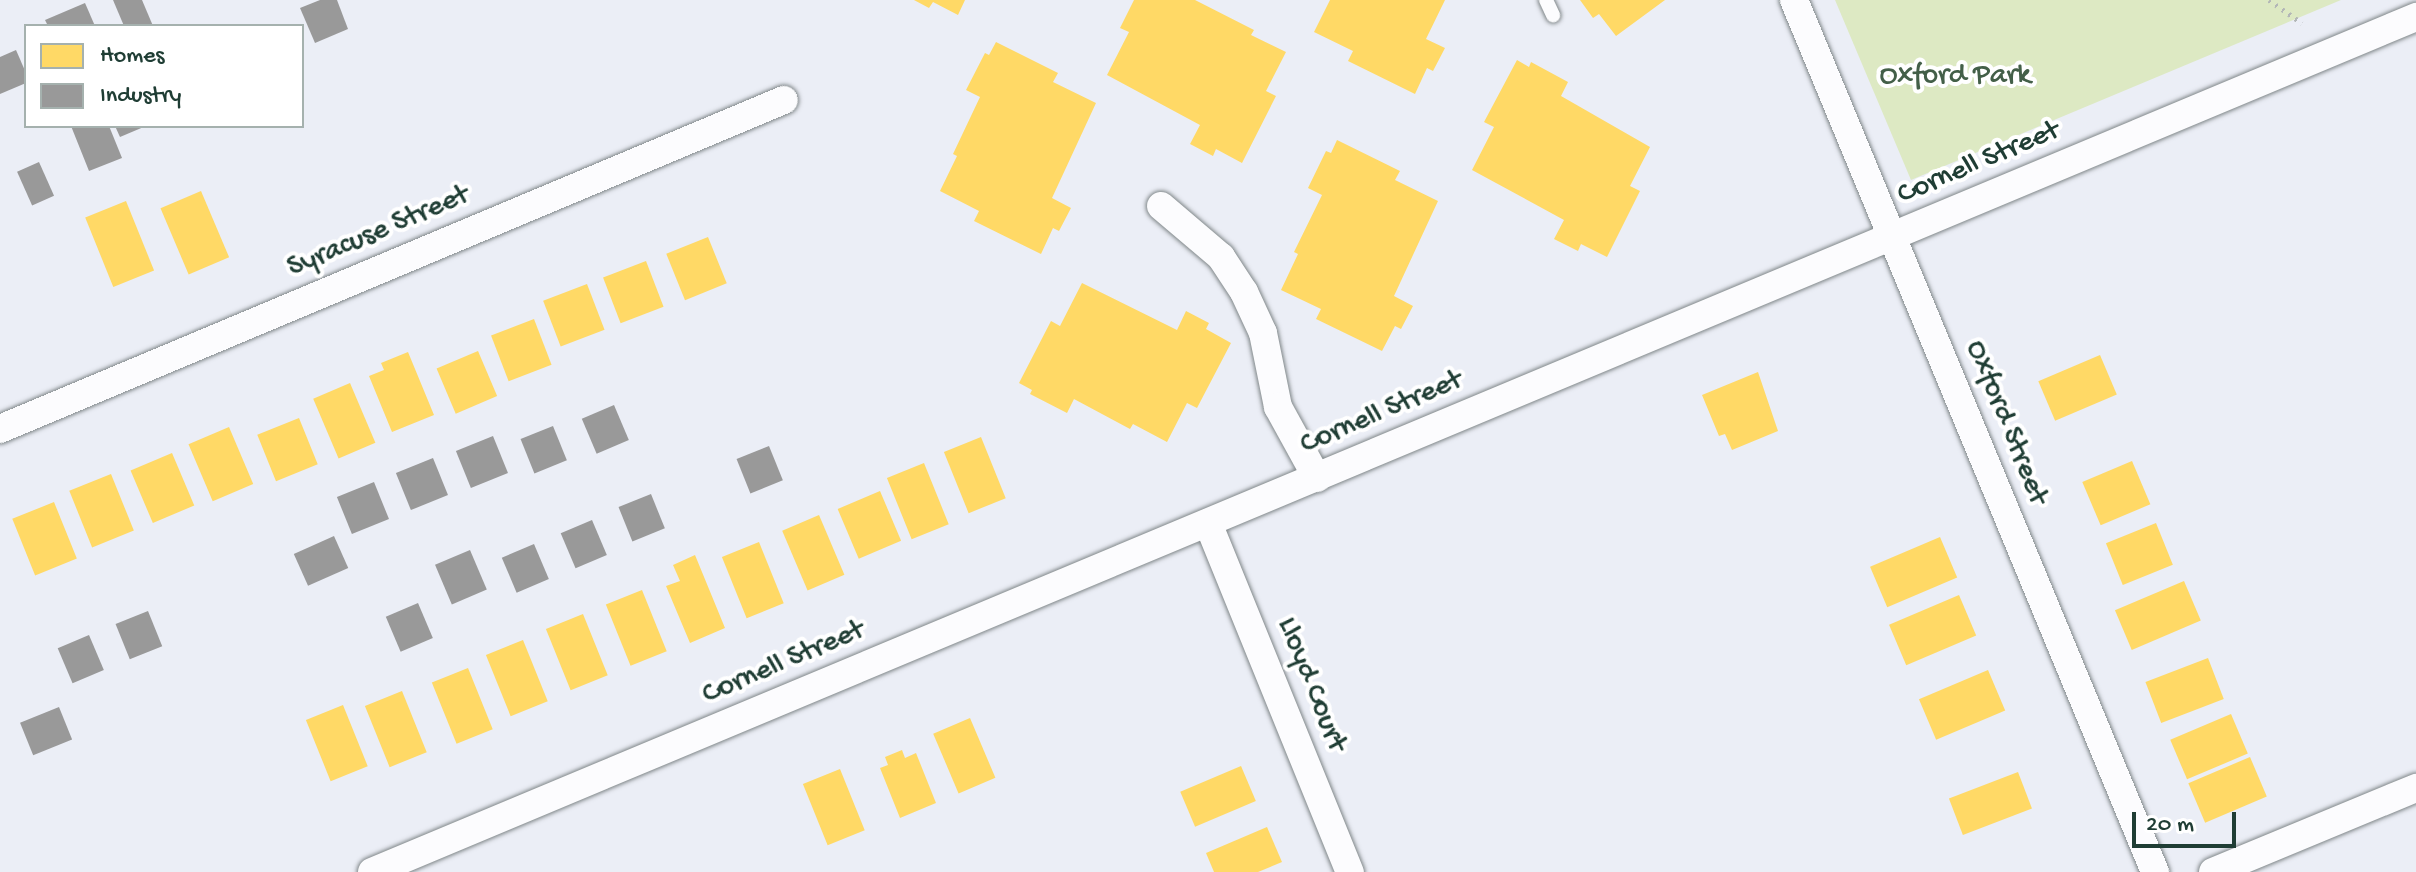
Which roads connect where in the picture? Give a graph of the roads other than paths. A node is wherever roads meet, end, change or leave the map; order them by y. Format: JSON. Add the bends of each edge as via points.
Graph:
{"nodes":[{"id":1,"x":1546,"y":0,"type":"edge"},
{"id":2,"x":1794,"y":0,"type":"edge"},
{"id":3,"x":1553,"y":15,"type":"dead end"},
{"id":4,"x":2416,"y":17,"type":"edge"},
{"id":5,"x":784,"y":100,"type":"dead end"},
{"id":6,"x":1161,"y":206,"type":"dead end"},
{"id":7,"x":1892,"y":238,"type":"junction"},
{"id":8,"x":0,"y":429,"type":"edge"},
{"id":9,"x":1317,"y":478,"type":"junction"},
{"id":10,"x":1208,"y":523,"type":"junction"},
{"id":11,"x":2416,"y":788,"type":"edge"},
{"id":12,"x":372,"y":872,"type":"edge"},
{"id":13,"x":1350,"y":872,"type":"edge"},
{"id":14,"x":2155,"y":872,"type":"edge"},
{"id":15,"x":2213,"y":872,"type":"edge"}],
"edges":[{"from":1,"to":3,"type":"lane"},
{"from":2,"to":7,"type":"street","name":"Oxford Street"},
{"from":4,"to":7,"type":"street","name":"Cornell Street"},
{"from":5,"to":8,"type":"street","name":"Syracuse Street"},
{"from":6,"to":9,"type":"street","via":[[1221,257],[1244,292],[1263,333],[1278,407]]},
{"from":7,"to":9,"type":"street","name":"Cornell Street"},
{"from":7,"to":14,"type":"street","name":"Oxford Street"},
{"from":9,"to":10,"type":"street","name":"Cornell Street"},
{"from":10,"to":12,"type":"street","name":"Cornell Street"},
{"from":10,"to":13,"type":"street","name":"Lloyd Court"},
{"from":11,"to":15,"type":"street"}]}
